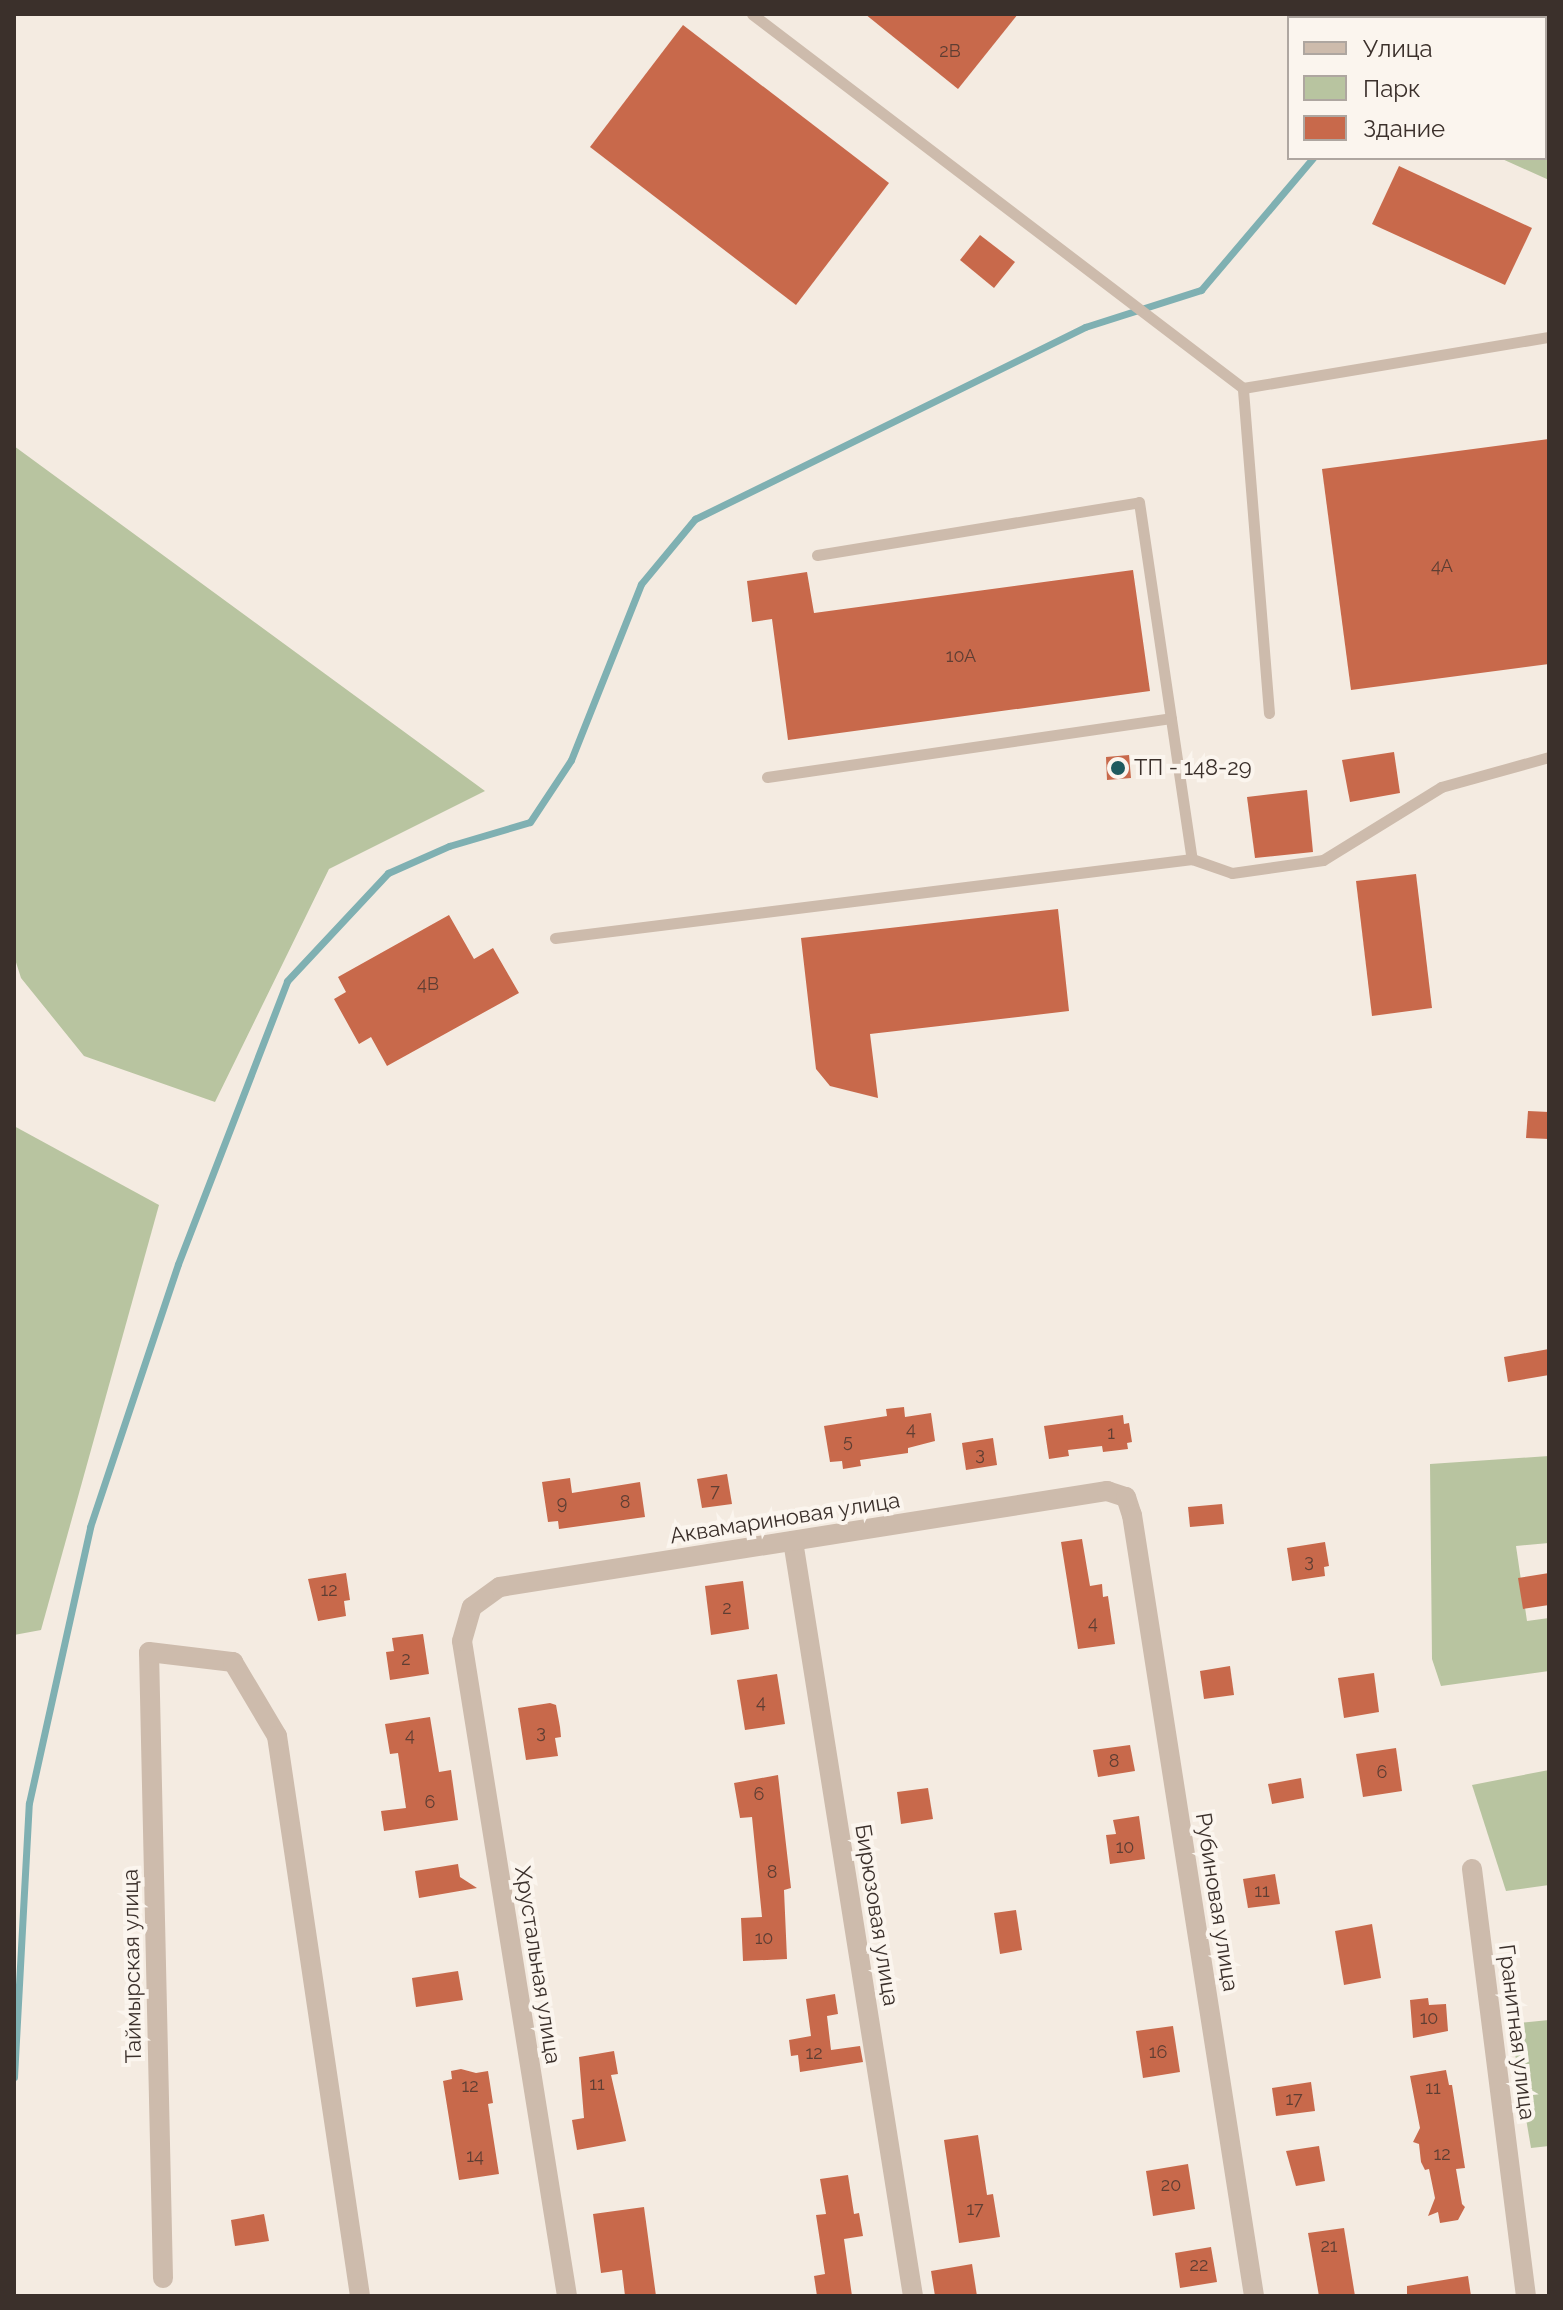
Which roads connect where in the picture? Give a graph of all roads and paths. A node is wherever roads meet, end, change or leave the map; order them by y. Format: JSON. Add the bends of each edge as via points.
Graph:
{"nodes":[{"id":1,"x":752,"y":14,"type":"edge"},
{"id":2,"x":1549,"y":337,"type":"edge"},
{"id":3,"x":1243,"y":388,"type":"junction"},
{"id":4,"x":817,"y":555,"type":"dead end"},
{"id":5,"x":1269,"y":713,"type":"dead end"},
{"id":6,"x":1171,"y":718,"type":"junction"},
{"id":7,"x":1549,"y":757,"type":"edge"},
{"id":8,"x":767,"y":777,"type":"dead end"},
{"id":9,"x":1192,"y":859,"type":"junction"},
{"id":10,"x":555,"y":938,"type":"dead end"},
{"id":11,"x":1132,"y":1515,"type":"joint"},
{"id":12,"x":793,"y":1541,"type":"junction"},
{"id":13,"x":462,"y":1641,"type":"joint"},
{"id":14,"x":1472,"y":1869,"type":"dead end"},
{"id":15,"x":163,"y":2278,"type":"dead end"},
{"id":16,"x":360,"y":2296,"type":"edge"},
{"id":17,"x":567,"y":2296,"type":"edge"},
{"id":18,"x":913,"y":2296,"type":"edge"},
{"id":19,"x":1254,"y":2296,"type":"edge"},
{"id":20,"x":1526,"y":2296,"type":"edge"}],
"edges":[{"from":1,"to":3,"type":"lane"},
{"from":2,"to":3,"type":"lane"},
{"from":3,"to":5,"type":"lane"},
{"from":4,"to":6,"type":"lane","via":[[1139,502]]},
{"from":6,"to":8,"type":"lane"},
{"from":6,"to":9,"type":"lane"},
{"from":7,"to":9,"type":"lane","via":[[1441,787],[1323,860],[1232,873]]},
{"from":9,"to":10,"type":"lane"},
{"from":11,"to":12,"type":"street","name":"Аквамариновая улица","via":[[1126,1497],[1107,1491]]},
{"from":11,"to":19,"type":"street","name":"Рубиновая улица"},
{"from":12,"to":13,"type":"street","name":"Аквамариновая улица","via":[[500,1587],[472,1607]]},
{"from":12,"to":18,"type":"street","name":"Бирюзовая улица"},
{"from":13,"to":17,"type":"street","name":"Хрустальная улица"},
{"from":14,"to":20,"type":"street","name":"Гранитная улица"},
{"from":15,"to":16,"type":"street","name":"Таймырская улица","via":[[149,1652],[233,1662],[277,1736]]}]}
